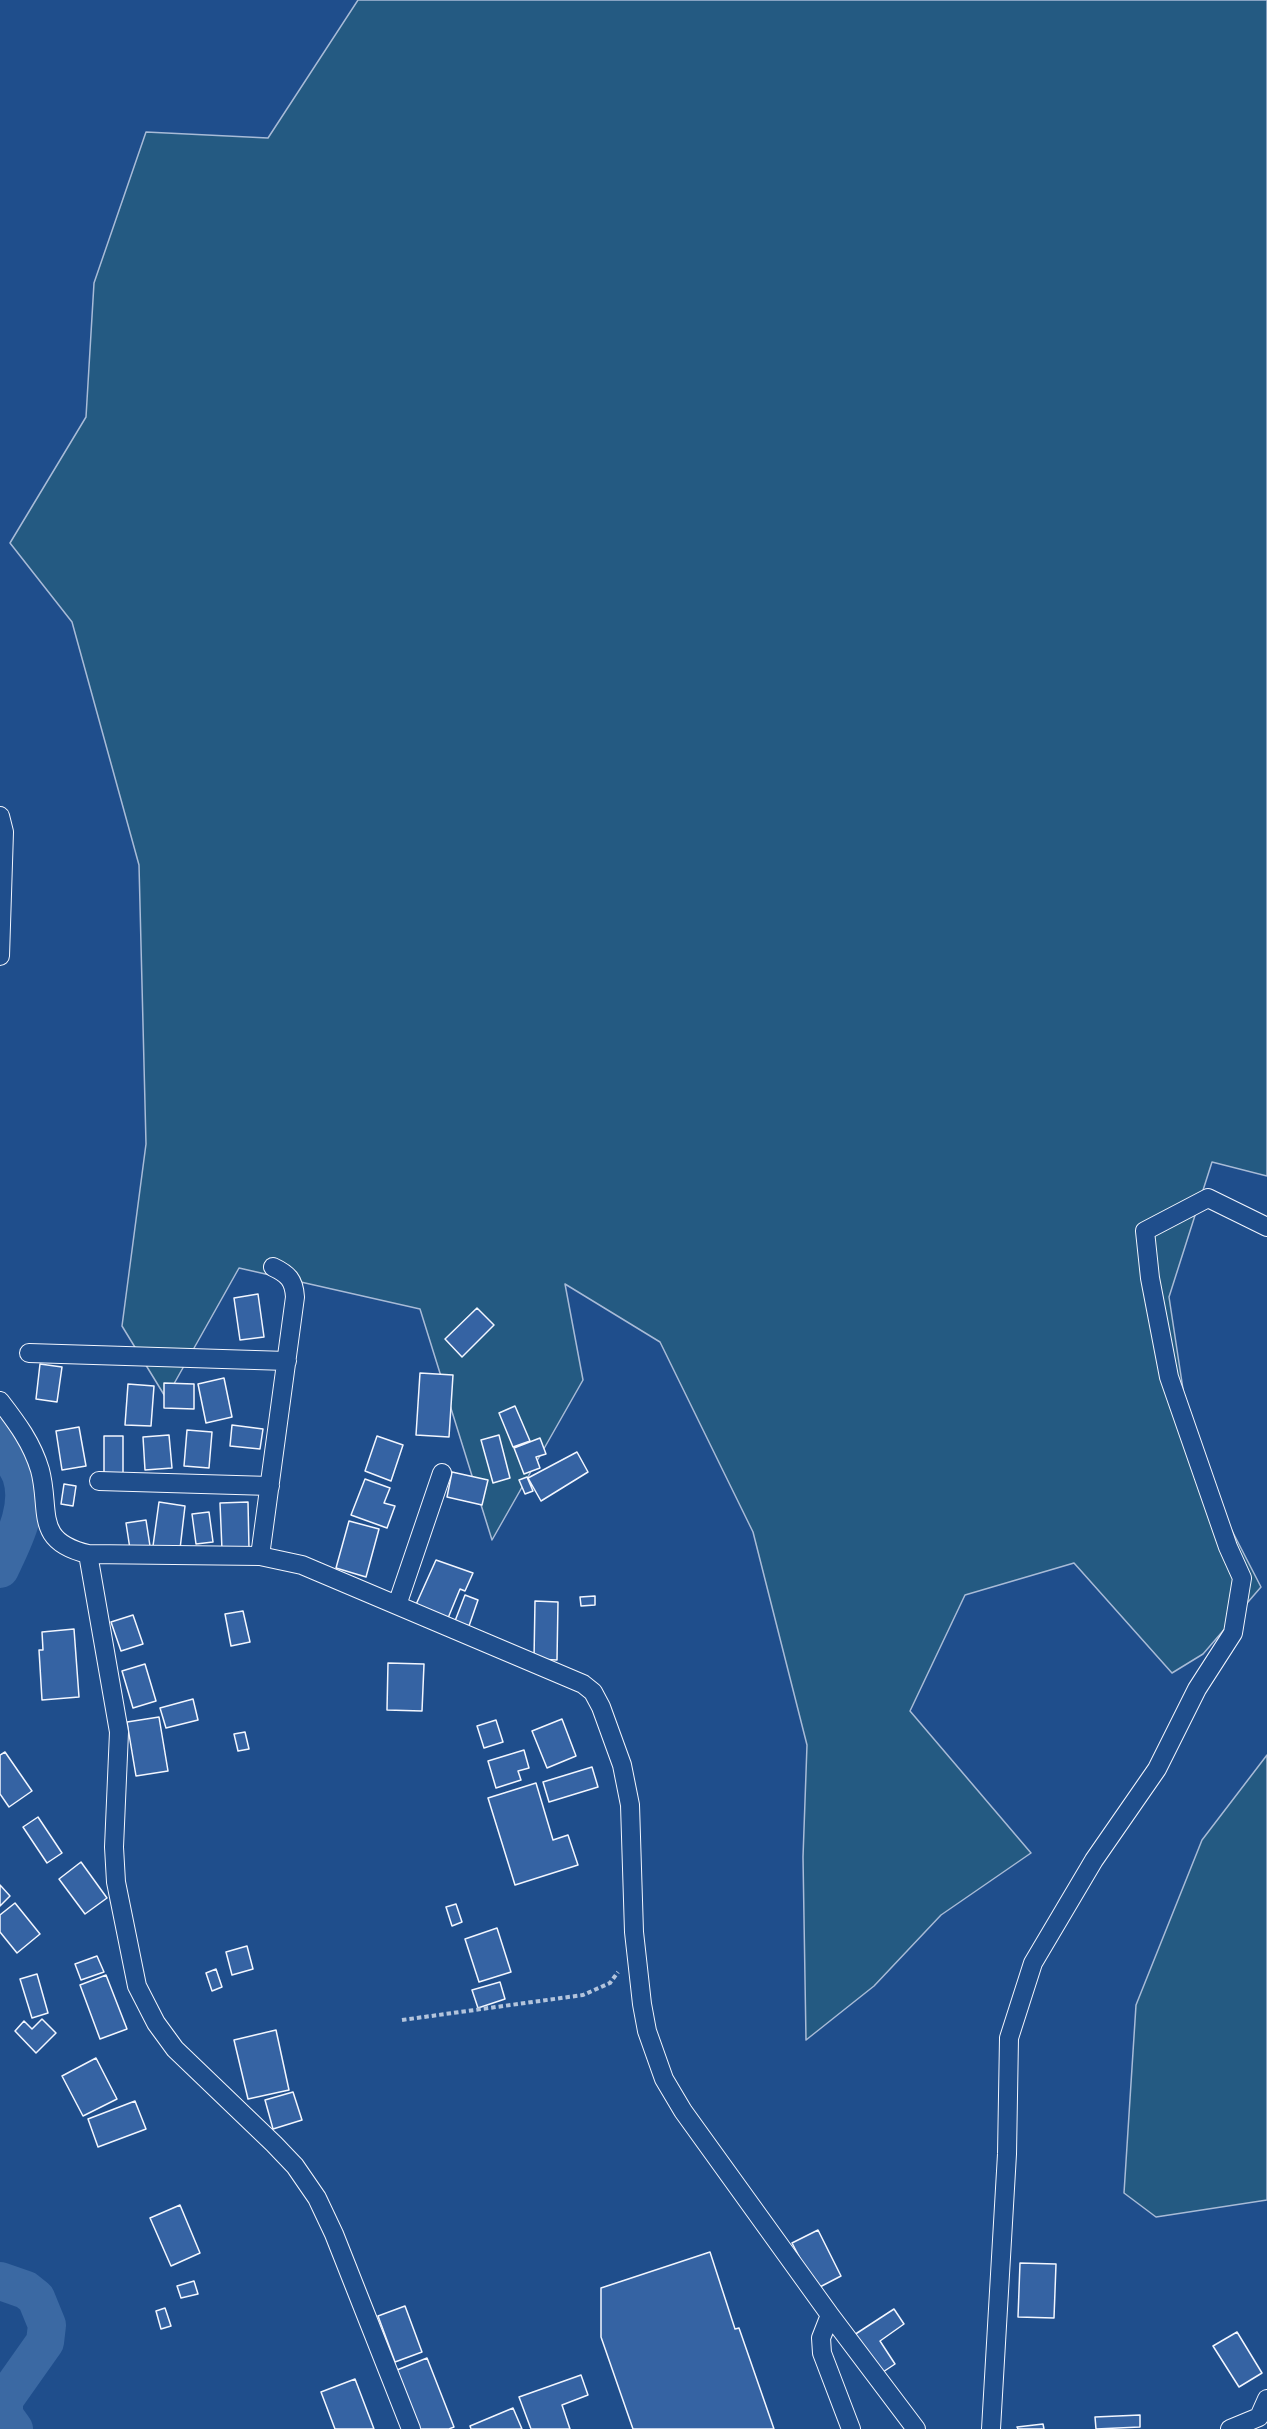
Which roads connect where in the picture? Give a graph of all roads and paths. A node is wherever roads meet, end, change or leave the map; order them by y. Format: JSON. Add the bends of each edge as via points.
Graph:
{"nodes":[{"id":1,"x":0,"y":816,"type":"edge"},
{"id":2,"x":0,"y":944,"type":"edge"},
{"id":3,"x":1267,"y":1227,"type":"edge"},
{"id":4,"x":273,"y":1267,"type":"dead end"},
{"id":5,"x":28,"y":1353,"type":"dead end"},
{"id":6,"x":287,"y":1361,"type":"junction"},
{"id":7,"x":0,"y":1401,"type":"edge"},
{"id":8,"x":442,"y":1473,"type":"dead end"},
{"id":9,"x":99,"y":1481,"type":"dead end"},
{"id":10,"x":270,"y":1486,"type":"junction"},
{"id":11,"x":88,"y":1554,"type":"junction"},
{"id":12,"x":260,"y":1556,"type":"junction"},
{"id":13,"x":397,"y":1605,"type":"junction"},
{"id":14,"x":622,"y":1963,"type":"dead end"},
{"id":15,"x":402,"y":2020,"type":"dead end"},
{"id":16,"x":830,"y":2315,"type":"junction"},
{"id":17,"x":1267,"y":2398,"type":"edge"},
{"id":18,"x":1262,"y":2423,"type":"edge"},
{"id":19,"x":411,"y":2429,"type":"edge"},
{"id":20,"x":851,"y":2429,"type":"edge"},
{"id":21,"x":916,"y":2429,"type":"edge"},
{"id":22,"x":991,"y":2429,"type":"edge"},
{"id":23,"x":1230,"y":2429,"type":"edge"}],
"edges":[{"from":1,"to":2,"type":"street","via":[[4,832]]},
{"from":3,"to":22,"type":"street","via":[[1208,1198],[1145,1232],[1169,1377],[1242,1578],[1233,1633],[1197,1689],[1157,1769],[1094,1860],[1033,1963],[1010,2038]]},
{"from":4,"to":6,"type":"street","via":[[286,1273],[294,1284]]},
{"from":5,"to":6,"type":"street"},
{"from":6,"to":10,"type":"street"},
{"from":7,"to":11,"type":"street","via":[[32,1448],[40,1472],[46,1523],[54,1537],[68,1549]]},
{"from":8,"to":13,"type":"street"},
{"from":9,"to":10,"type":"street"},
{"from":10,"to":12,"type":"street"},
{"from":11,"to":12,"type":"street"},
{"from":11,"to":19,"type":"street","via":[[119,1732],[116,1882],[137,1986],[175,2049],[281,2151],[317,2198]]},
{"from":12,"to":13,"type":"street","via":[[302,1565]]},
{"from":13,"to":16,"type":"street","via":[[583,1684],[593,1692],[622,1766],[630,1805],[634,1932],[642,2004],[664,2079]]},
{"from":14,"to":15,"type":"path","via":[[610,1983],[583,1995]]},
{"from":16,"to":20,"type":"street","via":[[821,2338],[822,2353]]},
{"from":16,"to":21,"type":"street"},
{"from":17,"to":18,"type":"street"},
{"from":18,"to":23,"type":"street"}]}
